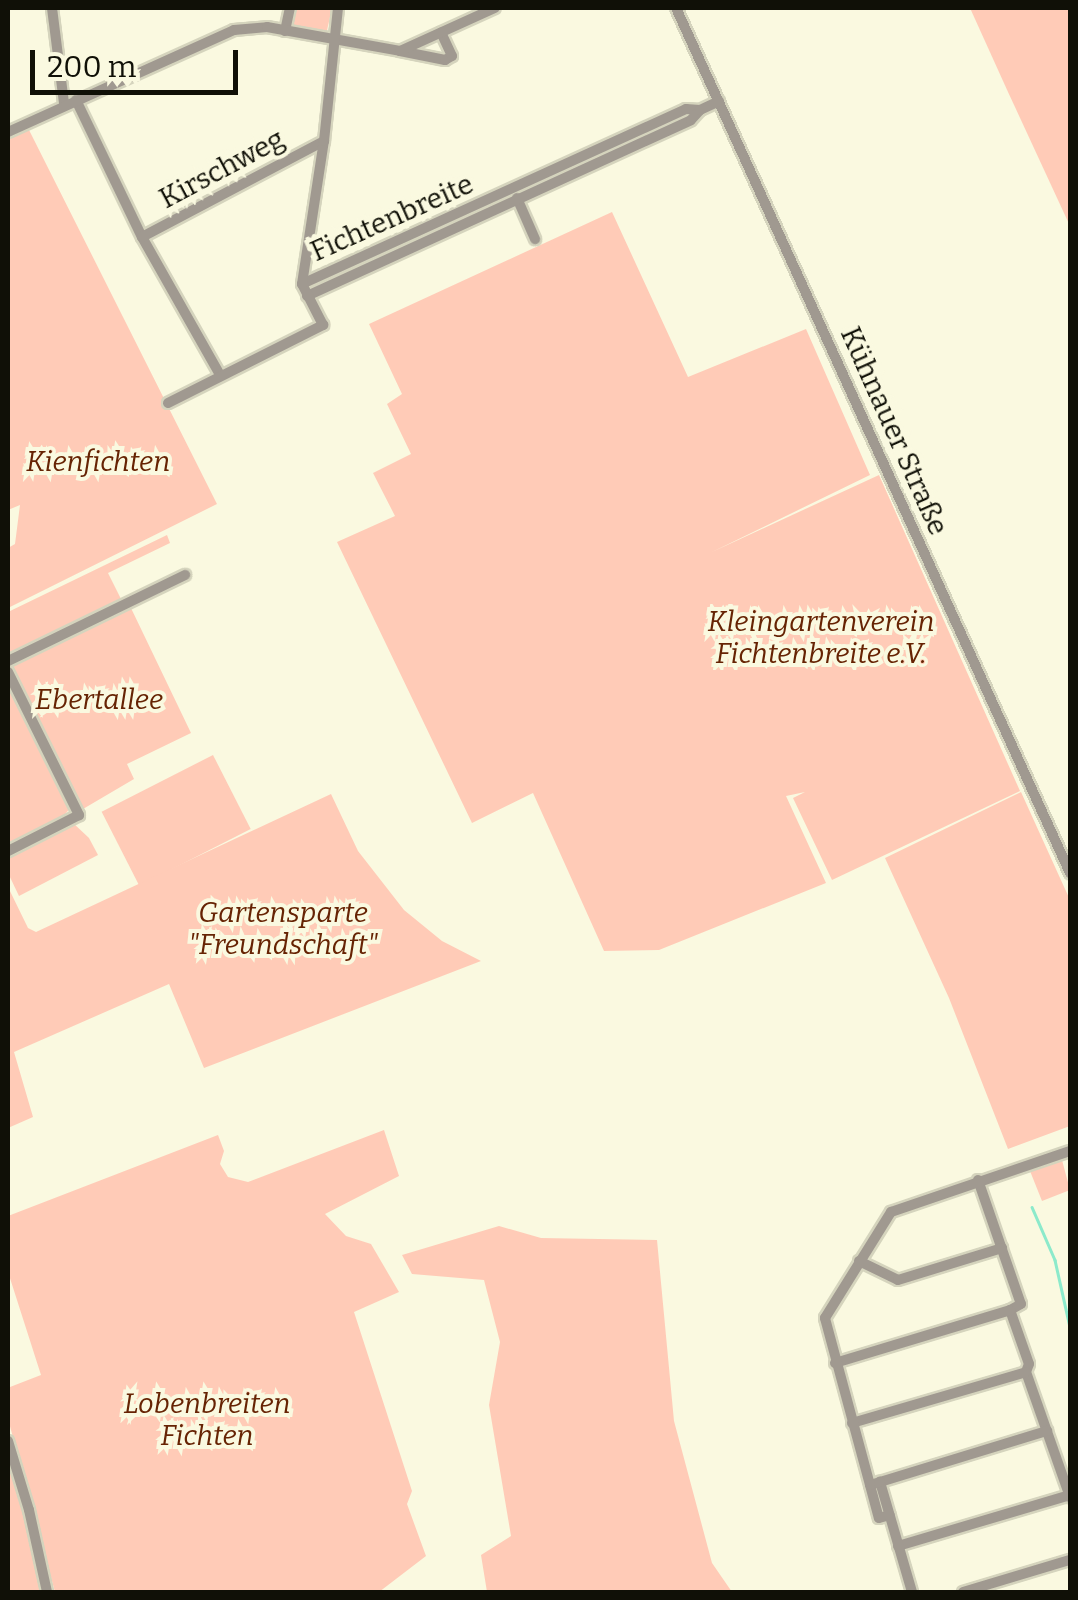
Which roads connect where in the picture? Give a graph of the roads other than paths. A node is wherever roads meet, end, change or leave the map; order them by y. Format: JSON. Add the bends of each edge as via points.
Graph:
{"nodes":[{"id":1,"x":52,"y":8,"type":"edge"},
{"id":2,"x":290,"y":8,"type":"edge"},
{"id":3,"x":338,"y":8,"type":"edge"},
{"id":4,"x":495,"y":8,"type":"edge"},
{"id":5,"x":676,"y":8,"type":"edge"},
{"id":6,"x":285,"y":31,"type":"junction"},
{"id":7,"x":441,"y":32,"type":"junction"},
{"id":8,"x":332,"y":40,"type":"junction"},
{"id":9,"x":400,"y":51,"type":"junction"},
{"id":10,"x":720,"y":101,"type":"junction"},
{"id":11,"x":70,"y":102,"type":"junction"},
{"id":12,"x":700,"y":110,"type":"junction"},
{"id":13,"x":8,"y":132,"type":"edge"},
{"id":14,"x":324,"y":141,"type":"junction"},
{"id":15,"x":512,"y":188,"type":"junction"},
{"id":16,"x":518,"y":201,"type":"junction"},
{"id":17,"x":142,"y":237,"type":"junction"},
{"id":18,"x":535,"y":239,"type":"dead end"},
{"id":19,"x":304,"y":290,"type":"junction"},
{"id":20,"x":220,"y":374,"type":"junction"},
{"id":21,"x":168,"y":403,"type":"dead end"},
{"id":22,"x":185,"y":575,"type":"dead end"},
{"id":23,"x":8,"y":662,"type":"edge"},
{"id":24,"x":8,"y":672,"type":"edge"},
{"id":25,"x":8,"y":851,"type":"edge"},
{"id":26,"x":1070,"y":873,"type":"edge"},
{"id":27,"x":1070,"y":1151,"type":"edge"},
{"id":28,"x":978,"y":1180,"type":"junction"},
{"id":29,"x":1002,"y":1248,"type":"junction"},
{"id":30,"x":859,"y":1260,"type":"junction"},
{"id":31,"x":1010,"y":1310,"type":"junction"},
{"id":32,"x":835,"y":1362,"type":"junction"},
{"id":33,"x":1026,"y":1372,"type":"junction"},
{"id":34,"x":852,"y":1423,"type":"junction"},
{"id":35,"x":1047,"y":1431,"type":"junction"},
{"id":36,"x":8,"y":1441,"type":"edge"},
{"id":37,"x":875,"y":1484,"type":"junction"},
{"id":38,"x":1070,"y":1496,"type":"edge"},
{"id":39,"x":898,"y":1546,"type":"junction"},
{"id":40,"x":1070,"y":1560,"type":"edge"},
{"id":41,"x":47,"y":1592,"type":"edge"},
{"id":42,"x":912,"y":1592,"type":"edge"},
{"id":43,"x":963,"y":1592,"type":"edge"}],
"edges":[{"from":1,"to":11,"type":"street"},
{"from":2,"to":6,"type":"street"},
{"from":3,"to":8,"type":"street"},
{"from":4,"to":7,"type":"street"},
{"from":5,"to":10,"type":"street","name":"Kühnauer Straße"},
{"from":6,"to":8,"type":"street"},
{"from":6,"to":11,"type":"street","via":[[250,26],[219,34]]},
{"from":7,"to":9,"type":"street"},
{"from":7,"to":9,"type":"street","via":[[452,56],[445,60]]},
{"from":8,"to":9,"type":"street"},
{"from":8,"to":14,"type":"street"},
{"from":10,"to":12,"type":"street","name":"Fichtenbreite"},
{"from":10,"to":26,"type":"street","name":"Kühnauer Straße"},
{"from":11,"to":13,"type":"street"},
{"from":11,"to":17,"type":"street"},
{"from":12,"to":15,"type":"street","name":"Fichtenbreite","via":[[686,109]]},
{"from":12,"to":16,"type":"street","name":"Fichtenbreite","via":[[692,120]]},
{"from":14,"to":17,"type":"street","name":"Kirschweg"},
{"from":14,"to":19,"type":"street"},
{"from":15,"to":16,"type":"street","name":"Fichtenbreite"},
{"from":15,"to":19,"type":"street","name":"Fichtenbreite"},
{"from":16,"to":18,"type":"street","name":"Fichtenbreite"},
{"from":16,"to":19,"type":"street","name":"Fichtenbreite"},
{"from":17,"to":20,"type":"street"},
{"from":19,"to":20,"type":"street","name":"Fichtenbreite","via":[[324,326]]},
{"from":20,"to":21,"type":"street","name":"Fichtenbreite"},
{"from":22,"to":23,"type":"street"},
{"from":24,"to":25,"type":"street","via":[[79,815]]},
{"from":27,"to":28,"type":"street"},
{"from":28,"to":29,"type":"street"},
{"from":28,"to":30,"type":"street","via":[[891,1212]]},
{"from":29,"to":30,"type":"street","via":[[898,1280]]},
{"from":29,"to":31,"type":"street","via":[[1021,1304]]},
{"from":30,"to":32,"type":"street","via":[[825,1318]]},
{"from":31,"to":32,"type":"street"},
{"from":31,"to":33,"type":"street"},
{"from":32,"to":34,"type":"street"},
{"from":33,"to":34,"type":"street"},
{"from":33,"to":35,"type":"street"},
{"from":34,"to":37,"type":"street"},
{"from":35,"to":37,"type":"street"},
{"from":35,"to":38,"type":"street"},
{"from":36,"to":41,"type":"street"},
{"from":37,"to":39,"type":"street"},
{"from":38,"to":39,"type":"street"},
{"from":39,"to":42,"type":"street"},
{"from":40,"to":43,"type":"street"}]}
